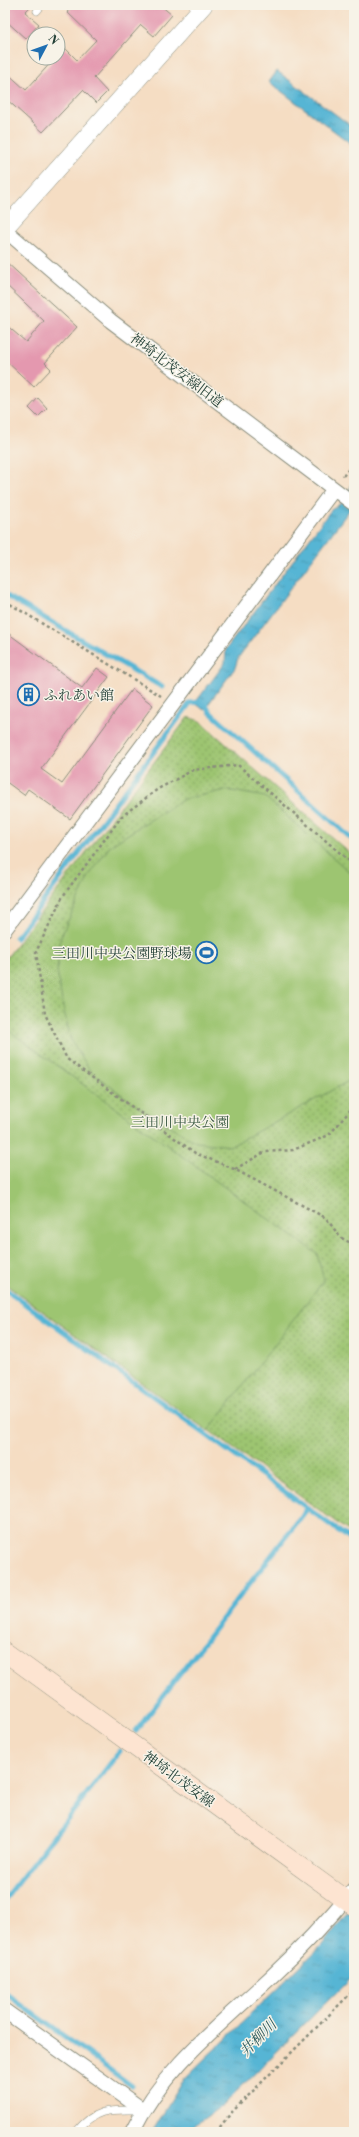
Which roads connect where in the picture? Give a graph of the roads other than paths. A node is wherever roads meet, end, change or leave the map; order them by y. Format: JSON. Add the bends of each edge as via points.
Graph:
{"nodes":[{"id":1,"x":199,"y":7,"type":"edge"},
{"id":2,"x":5,"y":229,"type":"edge"},
{"id":3,"x":344,"y":496,"type":"edge"},
{"id":4,"x":5,"y":929,"type":"edge"},
{"id":5,"x":5,"y":1652,"type":"edge"},
{"id":6,"x":351,"y":1898,"type":"edge"},
{"id":7,"x":5,"y":2011,"type":"edge"},
{"id":8,"x":143,"y":2110,"type":"junction"},
{"id":9,"x":76,"y":2132,"type":"edge"},
{"id":10,"x":132,"y":2132,"type":"edge"}],
"edges":[{"from":1,"to":2,"type":"street","name":"神埼北茂安線旧道"},
{"from":2,"to":3,"type":"street","name":"神埼北茂安線旧道","via":[[111,321]]},
{"from":3,"to":4,"type":"street","via":[[173,704]]},
{"from":5,"to":6,"type":"main road","name":"神埼北茂安線"},
{"from":6,"to":8,"type":"street","via":[[180,2061]]},
{"from":7,"to":8,"type":"street"},
{"from":8,"to":9,"type":"lane","via":[[108,2109],[85,2121]]},
{"from":8,"to":10,"type":"street"}]}
